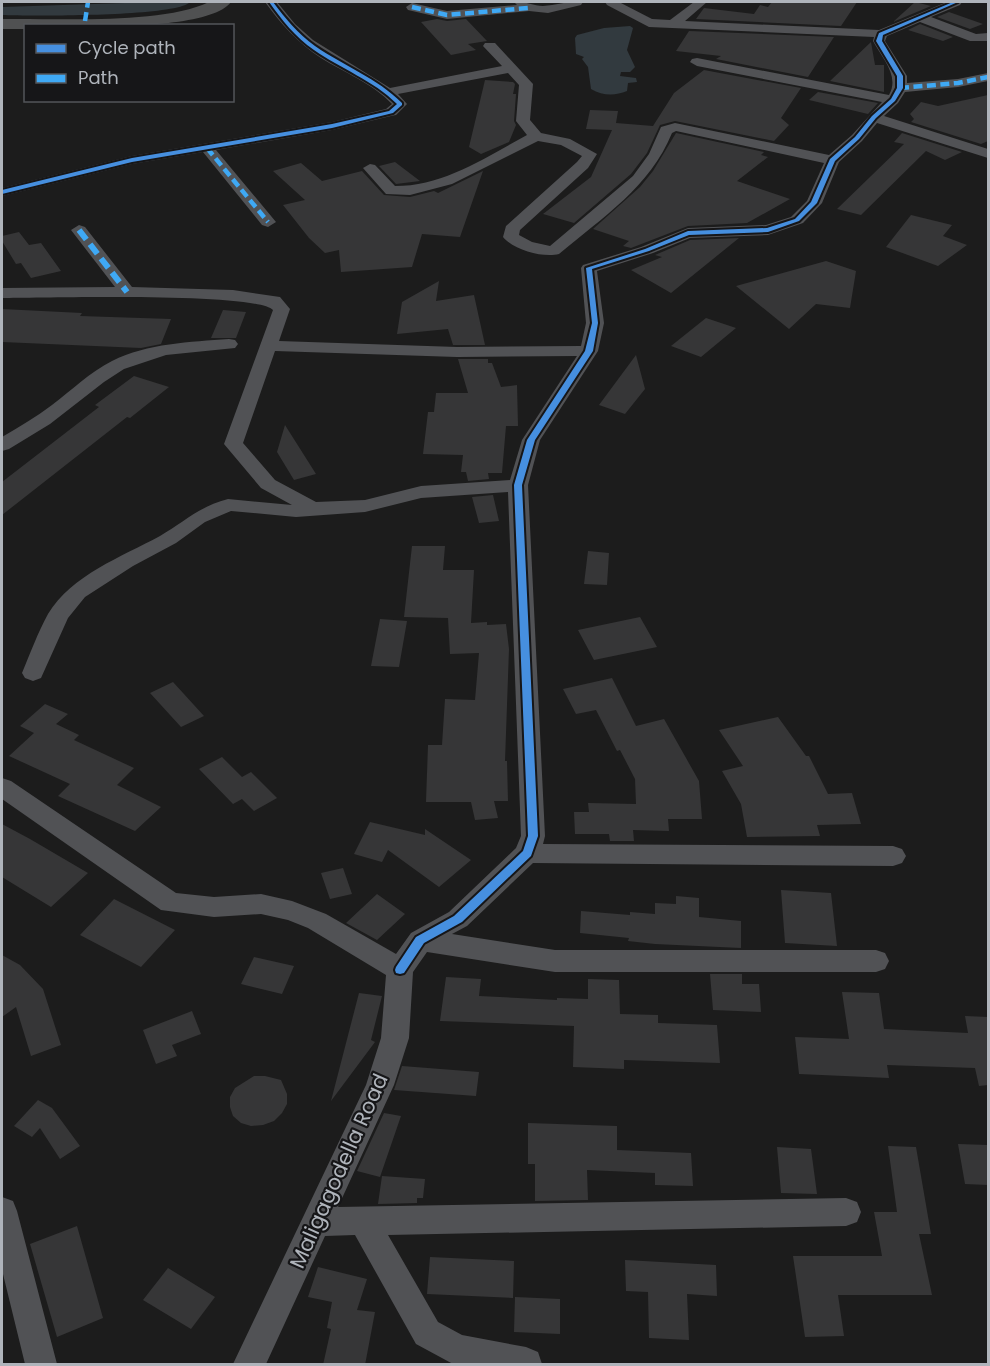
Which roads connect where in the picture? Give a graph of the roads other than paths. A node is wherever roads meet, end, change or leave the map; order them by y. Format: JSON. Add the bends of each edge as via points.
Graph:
{"nodes":[{"id":1,"x":222,"y":2,"type":"edge"},
{"id":2,"x":271,"y":2,"type":"edge"},
{"id":3,"x":577,"y":2,"type":"edge"},
{"id":4,"x":611,"y":2,"type":"edge"},
{"id":5,"x":701,"y":2,"type":"edge"},
{"id":6,"x":956,"y":2,"type":"edge"},
{"id":7,"x":524,"y":5,"type":"edge"},
{"id":8,"x":412,"y":7,"type":"dead end"},
{"id":9,"x":922,"y":18,"type":"junction"},
{"id":10,"x":2,"y":24,"type":"edge"},
{"id":11,"x":672,"y":25,"type":"junction"},
{"id":12,"x":881,"y":34,"type":"junction"},
{"id":13,"x":988,"y":37,"type":"edge"},
{"id":14,"x":490,"y":46,"type":"dead end"},
{"id":15,"x":696,"y":62,"type":"dead end"},
{"id":16,"x":510,"y":69,"type":"junction"},
{"id":17,"x":988,"y":77,"type":"edge"},
{"id":18,"x":389,"y":92,"type":"junction"},
{"id":19,"x":896,"y":94,"type":"junction"},
{"id":20,"x":874,"y":117,"type":"junction"},
{"id":21,"x":536,"y":136,"type":"junction"},
{"id":22,"x":207,"y":148,"type":"junction"},
{"id":23,"x":988,"y":154,"type":"edge"},
{"id":24,"x":832,"y":160,"type":"junction"},
{"id":25,"x":370,"y":168,"type":"dead end"},
{"id":26,"x":2,"y":192,"type":"edge"},
{"id":27,"x":268,"y":222,"type":"dead end"},
{"id":28,"x":79,"y":230,"type":"dead end"},
{"id":29,"x":553,"y":251,"type":"junction"},
{"id":30,"x":589,"y":268,"type":"junction"},
{"id":31,"x":127,"y":292,"type":"junction"},
{"id":32,"x":2,"y":293,"type":"edge"},
{"id":33,"x":229,"y":344,"type":"dead end"},
{"id":34,"x":270,"y":346,"type":"junction"},
{"id":35,"x":589,"y":351,"type":"junction"},
{"id":36,"x":2,"y":445,"type":"edge"},
{"id":37,"x":518,"y":485,"type":"junction"},
{"id":38,"x":312,"y":508,"type":"junction"},
{"id":39,"x":33,"y":673,"type":"dead end"},
{"id":40,"x":2,"y":787,"type":"edge"},
{"id":41,"x":527,"y":853,"type":"junction"},
{"id":42,"x":893,"y":856,"type":"dead end"},
{"id":43,"x":420,"y":940,"type":"junction"},
{"id":44,"x":876,"y":962,"type":"dead end"},
{"id":45,"x":400,"y":970,"type":"junction"},
{"id":46,"x":2,"y":1211,"type":"edge"},
{"id":47,"x":846,"y":1212,"type":"dead end"},
{"id":48,"x":315,"y":1221,"type":"junction"},
{"id":49,"x":364,"y":1222,"type":"junction"},
{"id":50,"x":526,"y":1363,"type":"dead end"},
{"id":51,"x":41,"y":1365,"type":"edge"},
{"id":52,"x":249,"y":1365,"type":"edge"}],
"edges":[{"from":1,"to":10,"type":"main road","via":[[191,14],[156,20]]},
{"from":2,"to":18,"type":"street","via":[[288,26],[317,49]]},
{"from":3,"to":7,"type":"street","via":[[539,10]]},
{"from":4,"to":11,"type":"street","via":[[642,20]]},
{"from":5,"to":11,"type":"street"},
{"from":6,"to":9,"type":"street"},
{"from":7,"to":8,"type":"street","via":[[447,15]]},
{"from":9,"to":12,"type":"street"},
{"from":9,"to":13,"type":"street","via":[[975,38]]},
{"from":11,"to":12,"type":"street"},
{"from":12,"to":19,"type":"street","via":[[879,41],[900,76]]},
{"from":14,"to":16,"type":"street"},
{"from":15,"to":19,"type":"street"},
{"from":16,"to":18,"type":"street"},
{"from":16,"to":21,"type":"street","via":[[526,84],[523,121]]},
{"from":17,"to":19,"type":"street"},
{"from":18,"to":22,"type":"street","via":[[400,104],[391,112]]},
{"from":19,"to":20,"type":"street"},
{"from":20,"to":23,"type":"street"},
{"from":20,"to":24,"type":"street"},
{"from":21,"to":25,"type":"street","via":[[440,185],[404,192],[391,191]]},
{"from":21,"to":29,"type":"street","via":[[565,142],[590,154],[583,165],[512,229],[511,237],[527,246]]},
{"from":22,"to":26,"type":"street","via":[[132,160]]},
{"from":22,"to":27,"type":"street"},
{"from":24,"to":29,"type":"street","via":[[675,127],[666,130],[656,154],[638,179]]},
{"from":24,"to":30,"type":"street","via":[[814,203],[797,220],[768,230],[688,233]]},
{"from":28,"to":31,"type":"street"},
{"from":29,"to":30,"type":"street"},
{"from":30,"to":35,"type":"street","via":[[595,323]]},
{"from":31,"to":32,"type":"street"},
{"from":31,"to":34,"type":"street","via":[[233,295],[274,301],[282,309]]},
{"from":33,"to":36,"type":"street","via":[[148,353],[127,361]]},
{"from":34,"to":35,"type":"street","via":[[457,352]]},
{"from":34,"to":38,"type":"street","via":[[234,444],[268,484]]},
{"from":35,"to":37,"type":"street","via":[[531,440]]},
{"from":37,"to":38,"type":"street","via":[[421,492],[364,506]]},
{"from":37,"to":41,"type":"street","via":[[533,836]]},
{"from":38,"to":39,"type":"street","via":[[296,511],[228,505],[198,518],[78,592],[58,616]]},
{"from":40,"to":45,"type":"street","via":[[170,903],[214,907],[261,904],[292,911],[317,921]]},
{"from":41,"to":42,"type":"street"},
{"from":41,"to":43,"type":"street","via":[[458,919]]},
{"from":43,"to":44,"type":"street","via":[[555,961]]},
{"from":43,"to":45,"type":"street"},
{"from":45,"to":48,"type":"street","name":"Maligagodella Road","via":[[395,1038],[383,1076]]},
{"from":46,"to":51,"type":"street"},
{"from":47,"to":49,"type":"street"},
{"from":48,"to":49,"type":"street"},
{"from":48,"to":52,"type":"street","name":"Maligagodella Road"},
{"from":49,"to":50,"type":"street","via":[[427,1333],[457,1350]]}]}
